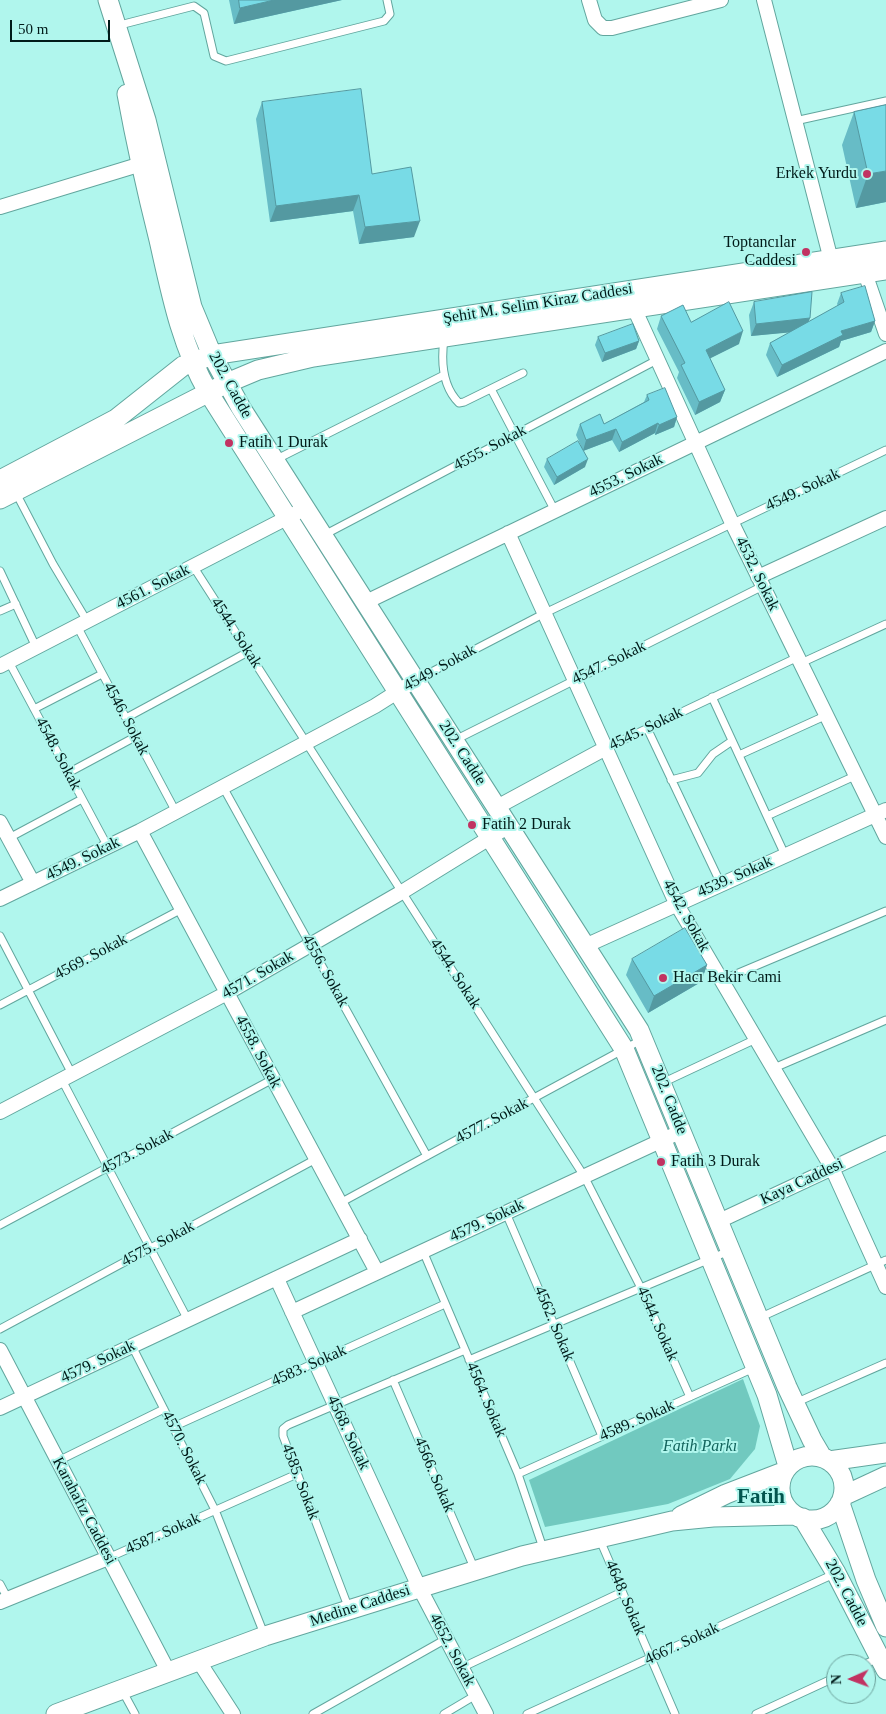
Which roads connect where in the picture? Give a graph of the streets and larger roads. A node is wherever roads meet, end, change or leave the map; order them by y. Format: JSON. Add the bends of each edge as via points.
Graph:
{"nodes":[{"id":1,"x":108,"y":0,"type":"edge"},
{"id":2,"x":589,"y":0,"type":"edge"},
{"id":3,"x":720,"y":0,"type":"edge"},
{"id":4,"x":764,"y":0,"type":"edge"},
{"id":5,"x":149,"y":162,"type":"junction"},
{"id":6,"x":0,"y":207,"type":"edge"},
{"id":7,"x":886,"y":251,"type":"edge"},
{"id":8,"x":831,"y":260,"type":"junction"},
{"id":9,"x":886,"y":270,"type":"edge"},
{"id":10,"x":865,"y":273,"type":"junction"},
{"id":11,"x":634,"y":308,"type":"junction"},
{"id":12,"x":446,"y":328,"type":"junction"},
{"id":13,"x":886,"y":334,"type":"edge"},
{"id":14,"x":886,"y":351,"type":"edge"},
{"id":15,"x":212,"y":355,"type":"junction"},
{"id":16,"x":192,"y":362,"type":"junction"},
{"id":17,"x":226,"y":383,"type":"junction"},
{"id":18,"x":208,"y":392,"type":"junction"},
{"id":19,"x":695,"y":443,"type":"junction"},
{"id":20,"x":5,"y":490,"type":"edge"},
{"id":21,"x":306,"y":508,"type":"junction"},
{"id":22,"x":288,"y":518,"type":"junction"},
{"id":23,"x":886,"y":518,"type":"edge"},
{"id":24,"x":508,"y":533,"type":"junction"},
{"id":25,"x":761,"y":582,"type":"junction"},
{"id":26,"x":366,"y":602,"type":"junction"},
{"id":27,"x":4,"y":664,"type":"edge"},
{"id":28,"x":416,"y":680,"type":"junction"},
{"id":29,"x":398,"y":692,"type":"junction"},
{"id":30,"x":606,"y":748,"type":"junction"},
{"id":31,"x":497,"y":807,"type":"junction"},
{"id":32,"x":881,"y":812,"type":"edge"},
{"id":33,"x":0,"y":822,"type":"edge"},
{"id":34,"x":509,"y":826,"type":"junction"},
{"id":35,"x":140,"y":831,"type":"junction"},
{"id":36,"x":491,"y":837,"type":"junction"},
{"id":37,"x":886,"y":837,"type":"edge"},
{"id":38,"x":33,"y":883,"type":"junction"},
{"id":39,"x":0,"y":900,"type":"edge"},
{"id":40,"x":676,"y":903,"type":"junction"},
{"id":41,"x":585,"y":946,"type":"junction"},
{"id":42,"x":227,"y":993,"type":"junction"},
{"id":43,"x":0,"y":1112,"type":"edge"},
{"id":44,"x":682,"y":1131,"type":"junction"},
{"id":45,"x":662,"y":1140,"type":"junction"},
{"id":46,"x":886,"y":1143,"type":"edge"},
{"id":47,"x":832,"y":1168,"type":"junction"},
{"id":48,"x":719,"y":1221,"type":"junction"},
{"id":49,"x":360,"y":1239,"type":"junction"},
{"id":50,"x":881,"y":1262,"type":"edge"},
{"id":51,"x":377,"y":1272,"type":"junction"},
{"id":52,"x":277,"y":1279,"type":"junction"},
{"id":53,"x":886,"y":1287,"type":"edge"},
{"id":54,"x":292,"y":1312,"type":"junction"},
{"id":55,"x":0,"y":1350,"type":"edge"},
{"id":56,"x":24,"y":1396,"type":"junction"},
{"id":57,"x":0,"y":1408,"type":"edge"},
{"id":58,"x":886,"y":1453,"type":"edge"},
{"id":59,"x":826,"y":1459,"type":"junction"},
{"id":60,"x":786,"y":1469,"type":"junction"},
{"id":61,"x":886,"y":1476,"type":"edge"},
{"id":62,"x":842,"y":1499,"type":"junction"},
{"id":63,"x":799,"y":1517,"type":"junction"},
{"id":64,"x":672,"y":1521,"type":"junction"},
{"id":65,"x":108,"y":1558,"type":"junction"},
{"id":66,"x":419,"y":1587,"type":"junction"},
{"id":67,"x":4,"y":1601,"type":"edge"},
{"id":68,"x":886,"y":1627,"type":"edge"},
{"id":69,"x":198,"y":1660,"type":"junction"},
{"id":70,"x":877,"y":1664,"type":"edge"},
{"id":71,"x":168,"y":1671,"type":"junction"},
{"id":72,"x":62,"y":1713,"type":"edge"},
{"id":73,"x":233,"y":1714,"type":"edge"},
{"id":74,"x":486,"y":1714,"type":"edge"}],
"edges":[{"from":1,"to":5,"type":"main road","name":"202. Cadde"},
{"from":2,"to":3,"type":"street","via":[[595,20],[603,28],[612,28]]},
{"from":4,"to":8,"type":"street"},
{"from":5,"to":6,"type":"street"},
{"from":5,"to":15,"type":"main road","name":"202. Cadde","via":[[187,290]]},
{"from":5,"to":16,"type":"main road","name":"202. Cadde","via":[[177,320]]},
{"from":7,"to":8,"type":"main road","name":"Şehit M. Selim Kiraz Caddesi"},
{"from":8,"to":12,"type":"main road","name":"Şehit M. Selim Kiraz Caddesi"},
{"from":9,"to":10,"type":"main road","name":"Şehit M. Selim Kiraz Caddesi"},
{"from":10,"to":11,"type":"main road","name":"Şehit M. Selim Kiraz Caddesi"},
{"from":10,"to":13,"type":"street"},
{"from":11,"to":12,"type":"main road","name":"Şehit M. Selim Kiraz Caddesi"},
{"from":11,"to":19,"type":"street","name":"4532. Sokak"},
{"from":12,"to":15,"type":"main road","name":"Şehit M. Selim Kiraz Caddesi"},
{"from":12,"to":17,"type":"main road","name":"Şehit M. Selim Kiraz Caddesi","via":[[313,356],[258,370]]},
{"from":14,"to":19,"type":"street","name":"4553. Sokak"},
{"from":15,"to":16,"type":"main road","name":"Şehit M. Selim Kiraz Caddesi"},
{"from":15,"to":17,"type":"main road","name":"202. Cadde"},
{"from":16,"to":18,"type":"main road","name":"202. Cadde"},
{"from":16,"to":20,"type":"main road","name":"Şehit M. Selim Kiraz Caddesi","via":[[173,373],[116,419]]},
{"from":17,"to":18,"type":"main road","name":"Şehit M. Selim Kiraz Caddesi"},
{"from":17,"to":21,"type":"main road","name":"202. Cadde"},
{"from":18,"to":20,"type":"main road","name":"Şehit M. Selim Kiraz Caddesi"},
{"from":18,"to":22,"type":"main road","name":"202. Cadde"},
{"from":19,"to":24,"type":"street","name":"4553. Sokak"},
{"from":19,"to":25,"type":"street","name":"4532. Sokak"},
{"from":21,"to":22,"type":"street","name":"4561. Sokak"},
{"from":21,"to":26,"type":"main road","name":"202. Cadde"},
{"from":22,"to":27,"type":"street","name":"4561. Sokak"},
{"from":22,"to":29,"type":"main road","name":"202. Cadde"},
{"from":23,"to":25,"type":"street","name":"4547. Sokak"},
{"from":24,"to":26,"type":"street","name":"4553. Sokak"},
{"from":24,"to":30,"type":"street","name":"4542. Sokak"},
{"from":25,"to":32,"type":"street","name":"4532. Sokak","via":[[857,775]]},
{"from":26,"to":28,"type":"main road","name":"202. Cadde"},
{"from":28,"to":29,"type":"street","name":"4549. Sokak"},
{"from":28,"to":31,"type":"main road","name":"202. Cadde"},
{"from":29,"to":35,"type":"street","name":"4549. Sokak"},
{"from":29,"to":36,"type":"main road","name":"202. Cadde"},
{"from":30,"to":31,"type":"street","name":"4545. Sokak"},
{"from":30,"to":40,"type":"street","name":"4542. Sokak"},
{"from":31,"to":34,"type":"main road","name":"202. Cadde"},
{"from":32,"to":37,"type":"street","name":"4532. Sokak"},
{"from":32,"to":40,"type":"street","name":"4539. Sokak"},
{"from":33,"to":38,"type":"street"},
{"from":34,"to":36,"type":"street","name":"4571. Sokak"},
{"from":34,"to":41,"type":"main road","name":"202. Cadde"},
{"from":35,"to":38,"type":"street","name":"4549. Sokak"},
{"from":35,"to":42,"type":"street","name":"4558. Sokak"},
{"from":36,"to":42,"type":"street","name":"4571. Sokak"},
{"from":36,"to":45,"type":"main road","name":"202. Cadde","via":[[624,1049]]},
{"from":38,"to":39,"type":"street","name":"4549. Sokak"},
{"from":40,"to":41,"type":"street","name":"4539. Sokak"},
{"from":40,"to":47,"type":"street","name":"4542. Sokak"},
{"from":41,"to":44,"type":"main road","name":"202. Cadde","via":[[643,1038]]},
{"from":42,"to":43,"type":"street","name":"4571. Sokak"},
{"from":42,"to":49,"type":"street","name":"4558. Sokak"},
{"from":44,"to":45,"type":"street","name":"4579. Sokak"},
{"from":44,"to":48,"type":"main road","name":"202. Cadde"},
{"from":45,"to":51,"type":"street","name":"4579. Sokak"},
{"from":45,"to":60,"type":"main road","name":"202. Cadde","via":[[774,1413]]},
{"from":46,"to":47,"type":"street","name":"Kaya Caddesi"},
{"from":47,"to":48,"type":"street","name":"Kaya Caddesi"},
{"from":47,"to":50,"type":"street","name":"4542. Sokak"},
{"from":48,"to":59,"type":"main road","name":"202. Cadde","via":[[794,1404]]},
{"from":49,"to":51,"type":"street","name":"4558. Sokak"},
{"from":49,"to":52,"type":"street","name":"4579. Sokak"},
{"from":50,"to":53,"type":"street","name":"4542. Sokak"},
{"from":51,"to":54,"type":"street","name":"4579. Sokak"},
{"from":52,"to":54,"type":"street","name":"4568. Sokak"},
{"from":52,"to":56,"type":"street","name":"4579. Sokak"},
{"from":54,"to":66,"type":"street","name":"4568. Sokak"},
{"from":55,"to":56,"type":"street","name":"Karahafız Caddesi"},
{"from":56,"to":57,"type":"street","name":"4579. Sokak"},
{"from":56,"to":65,"type":"street","name":"Karahafız Caddesi"},
{"from":58,"to":59,"type":"main road"},
{"from":59,"to":60,"type":"main road","via":[[800,1457]]},
{"from":59,"to":62,"type":"main road","via":[[840,1472]]},
{"from":60,"to":63,"type":"main road","via":[[780,1494],[787,1508]]},
{"from":60,"to":64,"type":"main road","name":"Medine Caddesi"},
{"from":61,"to":62,"type":"main road"},
{"from":62,"to":63,"type":"main road","via":[[830,1515]]},
{"from":62,"to":68,"type":"main road","name":"202. Cadde","via":[[866,1580]]},
{"from":63,"to":64,"type":"main road","name":"Medine Caddesi","via":[[714,1517]]},
{"from":63,"to":70,"type":"main road","name":"202. Cadde","via":[[836,1573]]},
{"from":64,"to":66,"type":"main road","name":"Medine Caddesi","via":[[544,1551]]},
{"from":65,"to":67,"type":"street","name":"4587. Sokak"},
{"from":65,"to":71,"type":"street","name":"Karahafız Caddesi"},
{"from":66,"to":69,"type":"main road","name":"Medine Caddesi"},
{"from":66,"to":74,"type":"street","name":"4652. Sokak"},
{"from":69,"to":71,"type":"main road","name":"Medine Caddesi"},
{"from":69,"to":73,"type":"street"},
{"from":71,"to":72,"type":"main road","name":"Medine Caddesi"}]}
